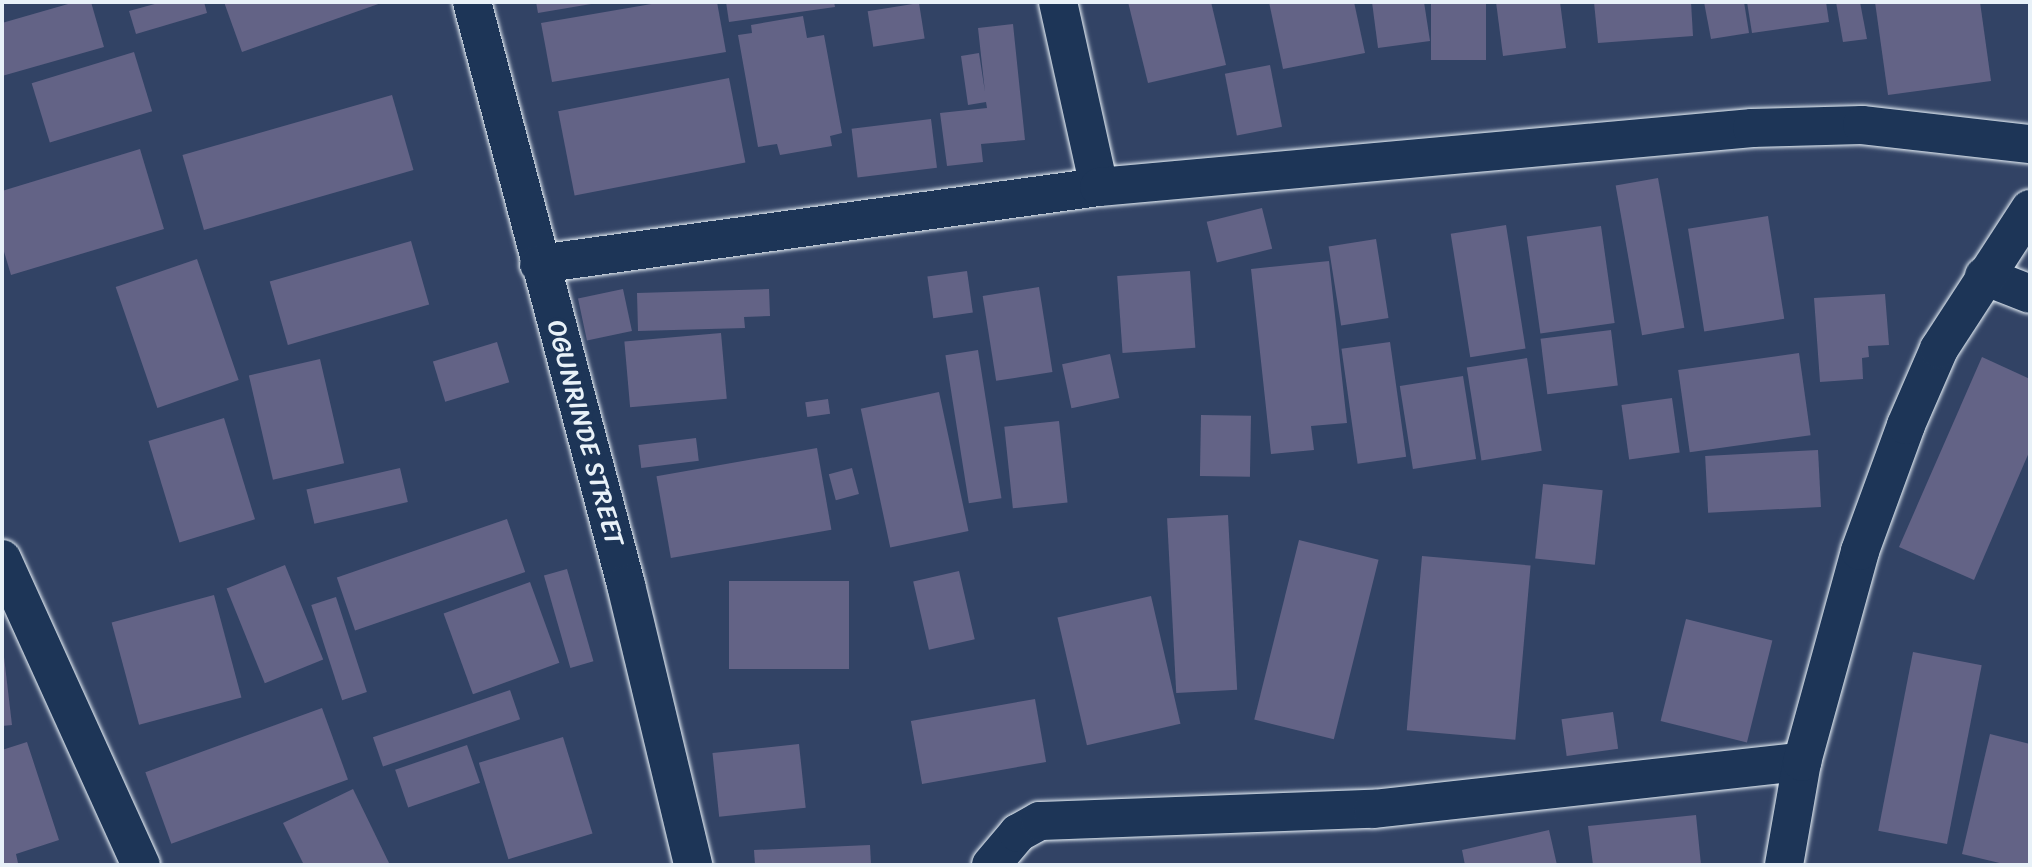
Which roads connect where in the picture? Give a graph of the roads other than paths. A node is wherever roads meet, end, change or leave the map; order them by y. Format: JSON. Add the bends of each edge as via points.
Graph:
{"nodes":[{"id":1,"x":472,"y":2,"type":"edge"},
{"id":2,"x":1058,"y":2,"type":"edge"},
{"id":3,"x":2030,"y":144,"type":"edge"},
{"id":4,"x":1098,"y":187,"type":"junction"},
{"id":5,"x":2030,"y":209,"type":"edge"},
{"id":6,"x":539,"y":264,"type":"junction"},
{"id":7,"x":1984,"y":276,"type":"junction"},
{"id":8,"x":2030,"y":294,"type":"edge"},
{"id":9,"x":2,"y":559,"type":"edge"},
{"id":10,"x":1802,"y":762,"type":"junction"},
{"id":11,"x":141,"y":865,"type":"edge"},
{"id":12,"x":693,"y":865,"type":"edge"},
{"id":13,"x":991,"y":865,"type":"edge"},
{"id":14,"x":1784,"y":865,"type":"edge"}],
"edges":[{"from":1,"to":6,"type":"street","name":"OGUNRINDE STREET"},
{"from":2,"to":4,"type":"street"},
{"from":3,"to":4,"type":"street","via":[[1862,125],[1752,128]]},
{"from":4,"to":6,"type":"street"},
{"from":5,"to":7,"type":"street"},
{"from":6,"to":12,"type":"street","name":"OGUNRINDE STREET","via":[[626,584]]},
{"from":7,"to":8,"type":"street"},
{"from":7,"to":10,"type":"street","via":[[1939,349],[1906,425],[1860,551]]},
{"from":9,"to":11,"type":"street"},
{"from":10,"to":13,"type":"street","via":[[1373,809],[1041,821],[1018,833]]},
{"from":10,"to":14,"type":"street"}]}
